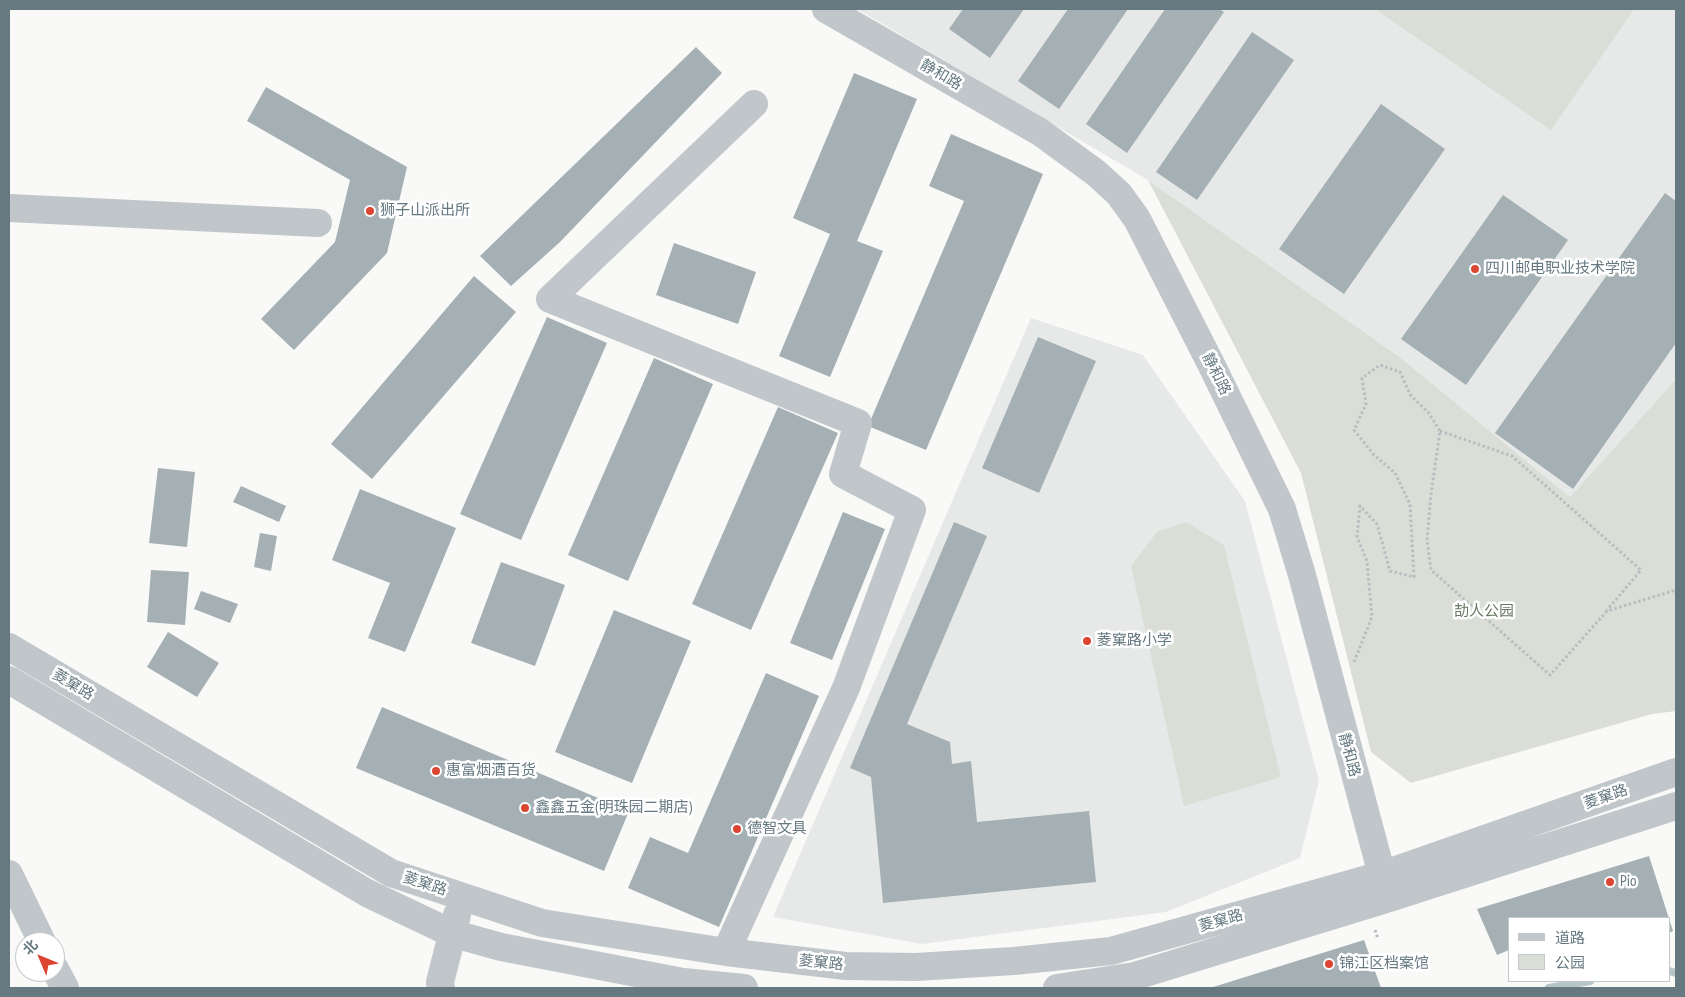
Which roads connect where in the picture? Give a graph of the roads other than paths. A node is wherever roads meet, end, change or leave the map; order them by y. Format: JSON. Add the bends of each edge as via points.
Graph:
{"nodes":[{"id":1,"x":826,"y":9,"type":"edge"},
{"id":2,"x":754,"y":104,"type":"dead end"},
{"id":3,"x":9,"y":208,"type":"edge"},
{"id":4,"x":318,"y":223,"type":"dead end"},
{"id":5,"x":9,"y":648,"type":"edge"},
{"id":6,"x":9,"y":680,"type":"edge"},
{"id":7,"x":1676,"y":772,"type":"edge"},
{"id":8,"x":1676,"y":806,"type":"edge"},
{"id":9,"x":9,"y":874,"type":"edge"},
{"id":10,"x":1385,"y":887,"type":"junction"},
{"id":11,"x":462,"y":897,"type":"junction"},
{"id":12,"x":37,"y":932,"type":"edge"},
{"id":13,"x":451,"y":933,"type":"junction"},
{"id":14,"x":726,"y":952,"type":"junction"},
{"id":15,"x":441,"y":988,"type":"edge"},
{"id":16,"x":744,"y":988,"type":"edge"},
{"id":17,"x":1057,"y":988,"type":"edge"}],
"edges":[{"from":1,"to":10,"type":"street","name":"静和路","via":[[1040,132],[1096,173],[1119,194],[1137,219],[1282,509]]},
{"from":2,"to":14,"type":"street","via":[[550,299],[858,423],[843,474],[912,510],[846,688]]},
{"from":3,"to":4,"type":"street"},
{"from":5,"to":11,"type":"street","name":"菱窠路","via":[[391,873]]},
{"from":6,"to":13,"type":"street","name":"菱窠路","via":[[367,893]]},
{"from":7,"to":10,"type":"street","name":"菱窠路"},
{"from":8,"to":10,"type":"street","name":"菱窠路"},
{"from":9,"to":12,"type":"street"},
{"from":10,"to":14,"type":"street","name":"菱窠路","via":[[1111,951],[1014,961],[916,968],[846,966]]},
{"from":10,"to":17,"type":"street","name":"菱窠路","via":[[1135,976]]},
{"from":11,"to":13,"type":"street"},
{"from":11,"to":14,"type":"street","name":"菱窠路","via":[[542,924]]},
{"from":13,"to":15,"type":"street"},
{"from":13,"to":16,"type":"street","name":"菱窠路","via":[[501,947],[683,982]]}]}
